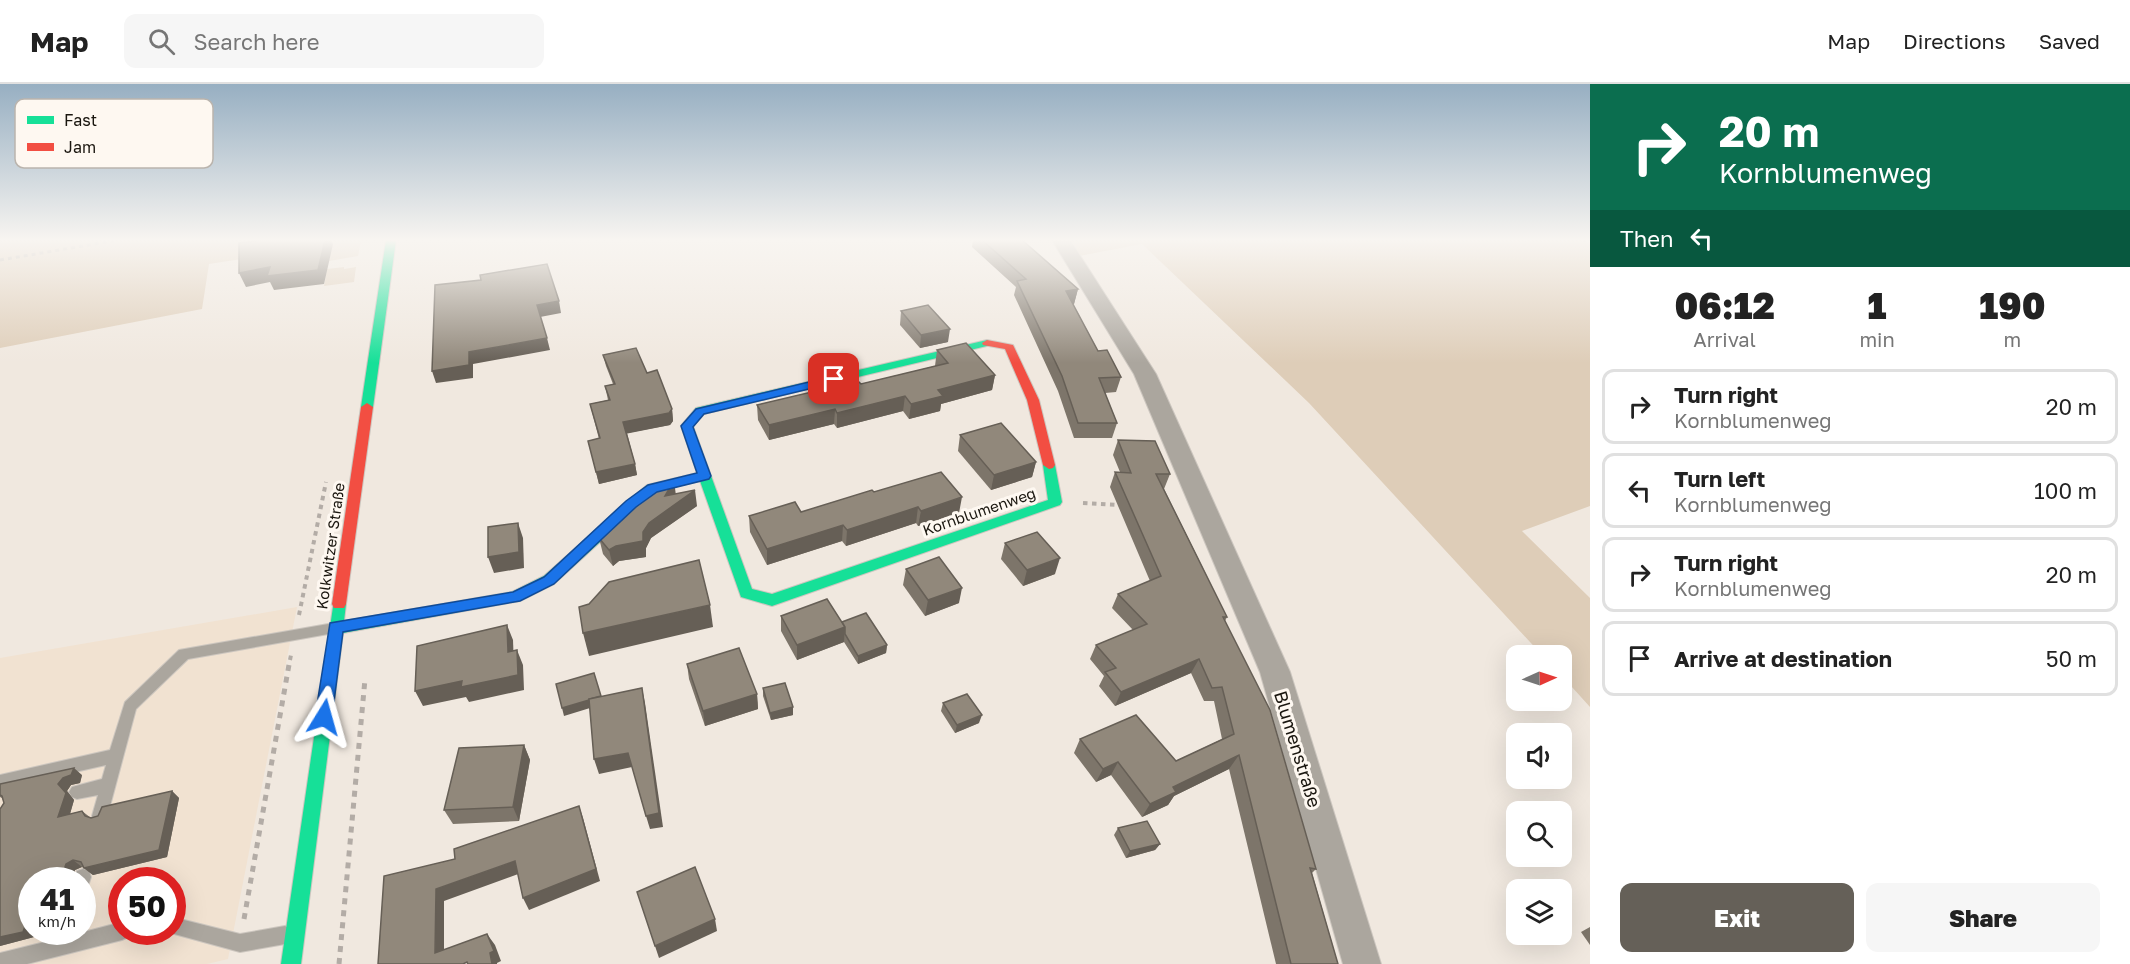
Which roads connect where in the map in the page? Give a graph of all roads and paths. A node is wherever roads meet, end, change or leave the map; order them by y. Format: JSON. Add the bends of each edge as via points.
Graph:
{"nodes":[{"id":1,"x":385,"y":281,"type":"edge"},
{"id":2,"x":1087,"y":281,"type":"edge"},
{"id":3,"x":328,"y":476,"type":"dead end"},
{"id":4,"x":704,"y":476,"type":"junction"},
{"id":5,"x":1055,"y":502,"type":"junction"},
{"id":6,"x":1123,"y":505,"type":"edge"},
{"id":7,"x":336,"y":628,"type":"junction"},
{"id":8,"x":295,"y":635,"type":"junction"},
{"id":9,"x":366,"y":668,"type":"dead end"},
{"id":10,"x":116,"y":756,"type":"junction"},
{"id":11,"x":0,"y":782,"type":"edge"},
{"id":12,"x":109,"y":785,"type":"junction"},
{"id":13,"x":77,"y":792,"type":"dead end"},
{"id":14,"x":100,"y":816,"type":"edge"},
{"id":15,"x":186,"y":930,"type":"edge"},
{"id":16,"x":296,"y":934,"type":"junction"},
{"id":17,"x":240,"y":943,"type":"junction"},
{"id":18,"x":47,"y":945,"type":"edge"},
{"id":19,"x":0,"y":962,"type":"edge"},
{"id":20,"x":291,"y":964,"type":"edge"},
{"id":21,"x":339,"y":964,"type":"edge"},
{"id":22,"x":1362,"y":964,"type":"edge"}],
"edges":[{"from":1,"to":7,"type":"street","name":"Kolkwitzer Straße"},
{"from":2,"to":22,"type":"street","name":"Blumenstraße","via":[[1145,374],[1275,672]]},
{"from":3,"to":8,"type":"path"},
{"from":4,"to":5,"type":"street","name":"Kornblumenweg","via":[[746,593],[772,600]]},
{"from":4,"to":5,"type":"street","name":"Kornblumenweg","via":[[687,426],[700,411],[991,342],[1009,347],[1033,400]]},
{"from":4,"to":7,"type":"street","via":[[652,489],[549,580],[515,597]]},
{"from":5,"to":6,"type":"path"},
{"from":7,"to":8,"type":"lane"},
{"from":7,"to":16,"type":"street","name":"Kolkwitzer Straße"},
{"from":8,"to":10,"type":"lane","via":[[184,654],[130,706]]},
{"from":8,"to":17,"type":"path"},
{"from":9,"to":21,"type":"path"},
{"from":10,"to":11,"type":"lane"},
{"from":10,"to":12,"type":"lane"},
{"from":12,"to":13,"type":"lane"},
{"from":12,"to":14,"type":"lane"},
{"from":15,"to":17,"type":"lane"},
{"from":16,"to":17,"type":"lane"},
{"from":16,"to":20,"type":"street","name":"Kolkwitzer Straße"},
{"from":18,"to":19,"type":"lane"}]}
